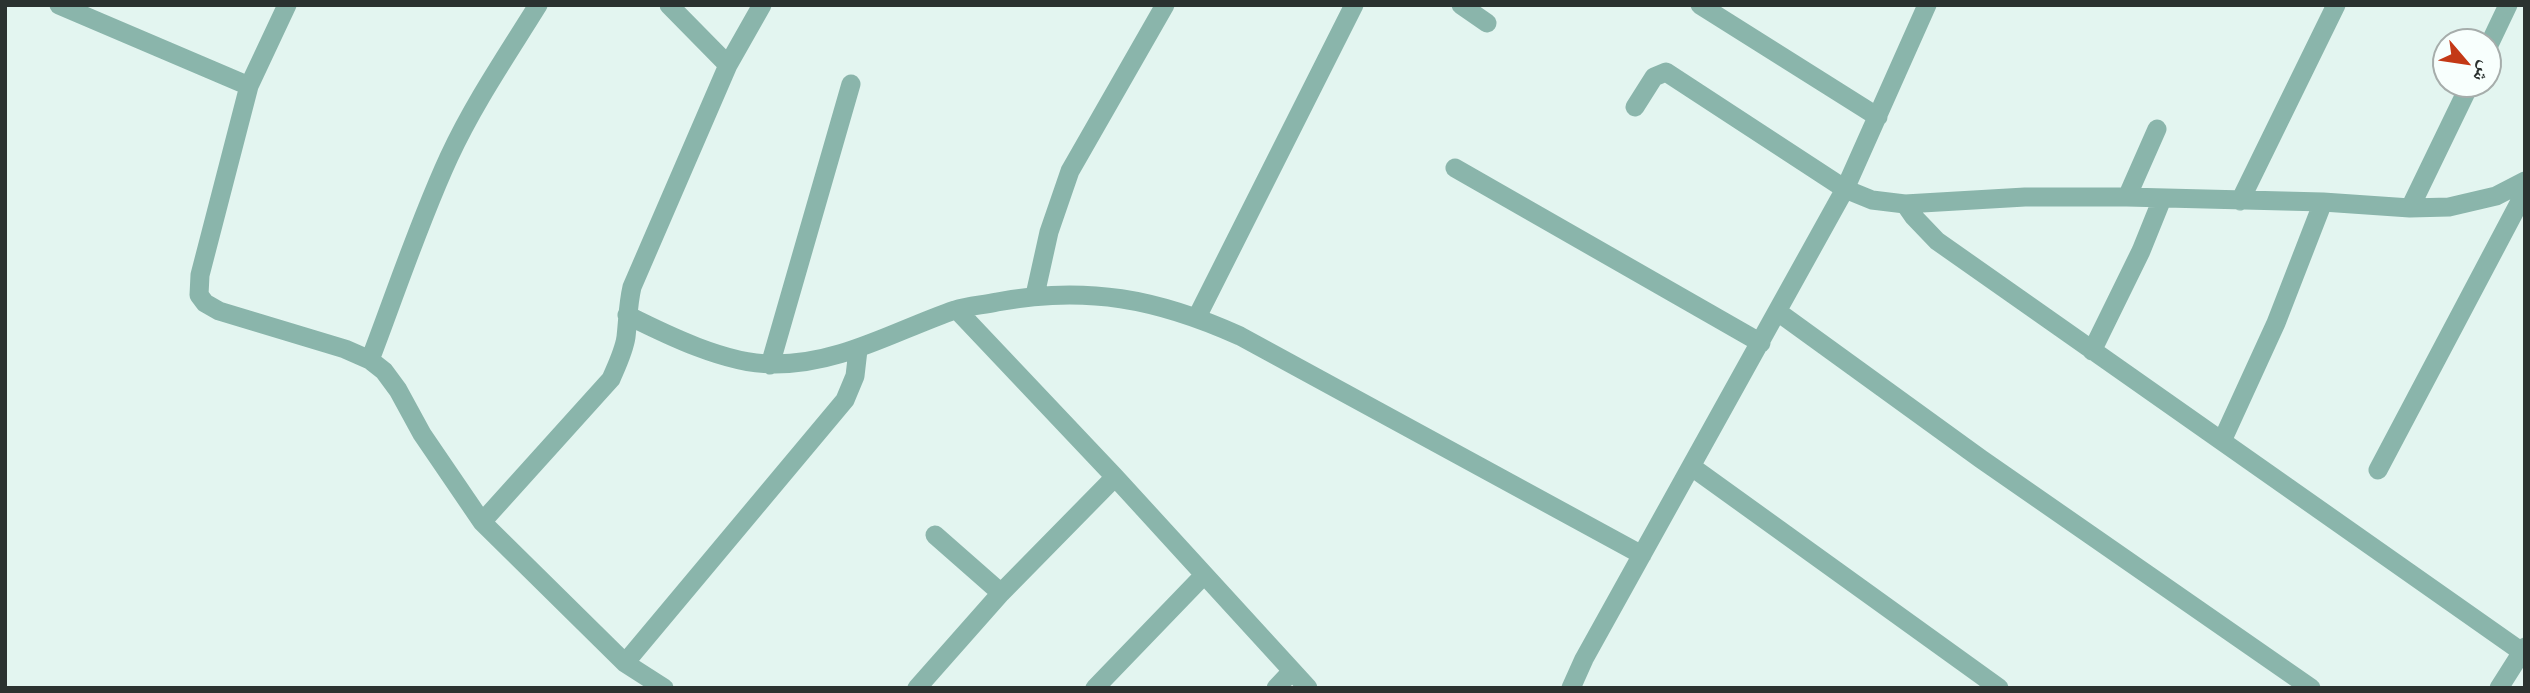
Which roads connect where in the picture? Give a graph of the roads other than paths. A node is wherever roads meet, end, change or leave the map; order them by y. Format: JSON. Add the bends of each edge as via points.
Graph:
{"nodes":[{"id":1,"x":59,"y":5,"type":"edge"},
{"id":2,"x":287,"y":5,"type":"edge"},
{"id":3,"x":538,"y":5,"type":"edge"},
{"id":4,"x":669,"y":5,"type":"edge"},
{"id":5,"x":762,"y":5,"type":"edge"},
{"id":6,"x":1165,"y":5,"type":"edge"},
{"id":7,"x":1354,"y":5,"type":"edge"},
{"id":8,"x":1461,"y":5,"type":"edge"},
{"id":9,"x":1700,"y":5,"type":"edge"},
{"id":10,"x":1927,"y":5,"type":"edge"},
{"id":11,"x":2336,"y":5,"type":"edge"},
{"id":12,"x":2508,"y":5,"type":"edge"},
{"id":13,"x":1487,"y":23,"type":"dead end"},
{"id":14,"x":2497,"y":28,"type":"edge"},
{"id":15,"x":728,"y":65,"type":"junction"},
{"id":16,"x":850,"y":84,"type":"dead end"},
{"id":17,"x":249,"y":86,"type":"junction"},
{"id":18,"x":2463,"y":98,"type":"edge"},
{"id":19,"x":1635,"y":107,"type":"dead end"},
{"id":20,"x":1878,"y":117,"type":"junction"},
{"id":21,"x":2157,"y":130,"type":"dead end"},
{"id":22,"x":1455,"y":168,"type":"dead end"},
{"id":23,"x":2525,"y":181,"type":"edge"},
{"id":24,"x":1846,"y":189,"type":"junction"},
{"id":25,"x":2525,"y":192,"type":"edge"},
{"id":26,"x":2127,"y":197,"type":"junction"},
{"id":27,"x":2162,"y":199,"type":"junction"},
{"id":28,"x":2240,"y":201,"type":"junction"},
{"id":29,"x":2323,"y":202,"type":"junction"},
{"id":30,"x":1905,"y":204,"type":"junction"},
{"id":31,"x":2410,"y":208,"type":"junction"},
{"id":32,"x":1035,"y":295,"type":"junction"},
{"id":33,"x":957,"y":310,"type":"junction"},
{"id":34,"x":1778,"y":312,"type":"junction"},
{"id":35,"x":626,"y":315,"type":"junction"},
{"id":36,"x":1197,"y":317,"type":"junction"},
{"id":37,"x":1761,"y":343,"type":"junction"},
{"id":38,"x":858,"y":350,"type":"junction"},
{"id":39,"x":2092,"y":351,"type":"junction"},
{"id":40,"x":370,"y":360,"type":"junction"},
{"id":41,"x":770,"y":365,"type":"junction"},
{"id":42,"x":2222,"y":441,"type":"junction"},
{"id":43,"x":1692,"y":467,"type":"junction"},
{"id":44,"x":2378,"y":470,"type":"dead end"},
{"id":45,"x":1115,"y":477,"type":"junction"},
{"id":46,"x":482,"y":522,"type":"junction"},
{"id":47,"x":935,"y":535,"type":"dead end"},
{"id":48,"x":1642,"y":555,"type":"junction"},
{"id":49,"x":1204,"y":575,"type":"junction"},
{"id":50,"x":1001,"y":593,"type":"junction"},
{"id":51,"x":2523,"y":649,"type":"edge"},
{"id":52,"x":625,"y":663,"type":"junction"},
{"id":53,"x":1292,"y":671,"type":"junction"},
{"id":54,"x":663,"y":688,"type":"edge"},
{"id":55,"x":917,"y":688,"type":"edge"},
{"id":56,"x":1095,"y":688,"type":"edge"},
{"id":57,"x":1276,"y":688,"type":"edge"},
{"id":58,"x":1308,"y":688,"type":"edge"},
{"id":59,"x":1571,"y":688,"type":"edge"},
{"id":60,"x":1999,"y":688,"type":"edge"},
{"id":61,"x":2311,"y":688,"type":"edge"},
{"id":62,"x":2499,"y":688,"type":"edge"}],
"edges":[{"from":1,"to":17,"type":"street"},
{"from":2,"to":17,"type":"street"},
{"from":3,"to":40,"type":"street","via":[[478,100],[450,155]]},
{"from":4,"to":15,"type":"street"},
{"from":5,"to":15,"type":"street"},
{"from":6,"to":32,"type":"street","via":[[1070,171],[1049,232]]},
{"from":7,"to":36,"type":"street"},
{"from":8,"to":13,"type":"street"},
{"from":9,"to":20,"type":"street"},
{"from":10,"to":20,"type":"street"},
{"from":11,"to":28,"type":"street"},
{"from":12,"to":14,"type":"street"},
{"from":15,"to":35,"type":"street","via":[[632,287]]},
{"from":16,"to":41,"type":"street"},
{"from":17,"to":40,"type":"street","via":[[200,275],[199,295],[219,311]]},
{"from":18,"to":31,"type":"street"},
{"from":19,"to":24,"type":"street","via":[[1654,77],[1666,72]]},
{"from":20,"to":24,"type":"street"},
{"from":21,"to":26,"type":"street"},
{"from":22,"to":37,"type":"street"},
{"from":23,"to":31,"type":"street","via":[[2496,196]]},
{"from":24,"to":30,"type":"street","via":[[1872,200]]},
{"from":24,"to":34,"type":"street"},
{"from":25,"to":44,"type":"street"},
{"from":26,"to":27,"type":"street"},
{"from":26,"to":30,"type":"street"},
{"from":27,"to":28,"type":"street"},
{"from":27,"to":39,"type":"street","via":[[2136,264]]},
{"from":28,"to":29,"type":"street"},
{"from":29,"to":31,"type":"street"},
{"from":29,"to":42,"type":"street","via":[[2276,323]]},
{"from":30,"to":39,"type":"street","via":[[1937,241]]},
{"from":32,"to":33,"type":"street"},
{"from":32,"to":36,"type":"street","via":[[1100,296],[1150,303]]},
{"from":33,"to":38,"type":"street"},
{"from":33,"to":45,"type":"street"},
{"from":34,"to":37,"type":"street"},
{"from":34,"to":61,"type":"street"},
{"from":35,"to":41,"type":"street","via":[[722,355]]},
{"from":35,"to":46,"type":"street","via":[[626,337],[611,379]]},
{"from":36,"to":48,"type":"street"},
{"from":37,"to":43,"type":"street"},
{"from":38,"to":41,"type":"street"},
{"from":38,"to":52,"type":"street","via":[[855,376],[845,400]]},
{"from":39,"to":42,"type":"street"},
{"from":40,"to":46,"type":"street","via":[[398,390]]},
{"from":42,"to":51,"type":"street"},
{"from":43,"to":48,"type":"street"},
{"from":43,"to":60,"type":"street"},
{"from":45,"to":49,"type":"street"},
{"from":45,"to":50,"type":"street"},
{"from":46,"to":52,"type":"street"},
{"from":47,"to":50,"type":"street"},
{"from":48,"to":59,"type":"street"},
{"from":49,"to":53,"type":"street"},
{"from":49,"to":56,"type":"street"},
{"from":50,"to":55,"type":"street"},
{"from":51,"to":62,"type":"street"},
{"from":52,"to":54,"type":"street"},
{"from":53,"to":57,"type":"street"},
{"from":53,"to":58,"type":"street"}]}
